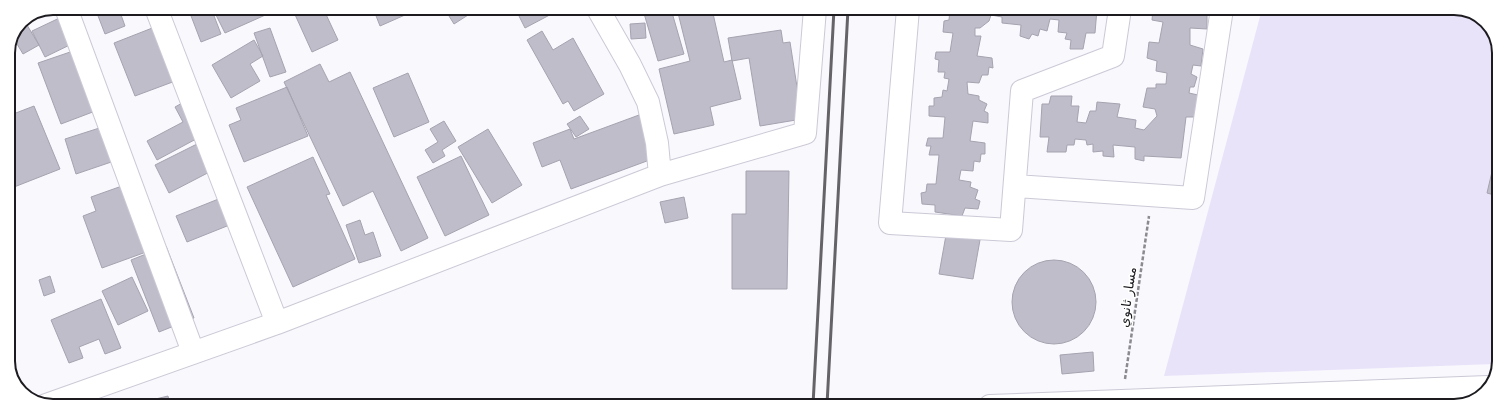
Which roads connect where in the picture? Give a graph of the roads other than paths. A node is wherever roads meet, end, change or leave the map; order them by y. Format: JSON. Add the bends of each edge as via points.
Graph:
{"nodes":[{"id":1,"x":69,"y":15,"type":"edge"},
{"id":2,"x":159,"y":15,"type":"edge"},
{"id":3,"x":601,"y":15,"type":"edge"},
{"id":4,"x":815,"y":15,"type":"edge"},
{"id":5,"x":907,"y":15,"type":"edge"},
{"id":6,"x":1119,"y":15,"type":"edge"},
{"id":7,"x":1221,"y":15,"type":"edge"},
{"id":8,"x":660,"y":175,"type":"junction"},
{"id":9,"x":1015,"y":186,"type":"junction"},
{"id":10,"x":277,"y":323,"type":"junction"},
{"id":11,"x":193,"y":352,"type":"junction"},
{"id":12,"x":1481,"y":387,"type":"edge"},
{"id":13,"x":60,"y":399,"type":"edge"},
{"id":14,"x":1174,"y":399,"type":"edge"}],
"edges":[{"from":1,"to":11,"type":"street"},
{"from":2,"to":10,"type":"street"},
{"from":3,"to":8,"type":"street","via":[[648,102],[657,143]]},
{"from":4,"to":8,"type":"street","via":[[805,133]]},
{"from":5,"to":9,"type":"street","via":[[890,223],[1011,230]]},
{"from":6,"to":9,"type":"street","via":[[1113,56],[1022,91]]},
{"from":7,"to":9,"type":"street","via":[[1194,198]]},
{"from":8,"to":10,"type":"street"},
{"from":10,"to":11,"type":"street"},
{"from":11,"to":13,"type":"street"},
{"from":12,"to":14,"type":"street"}]}
